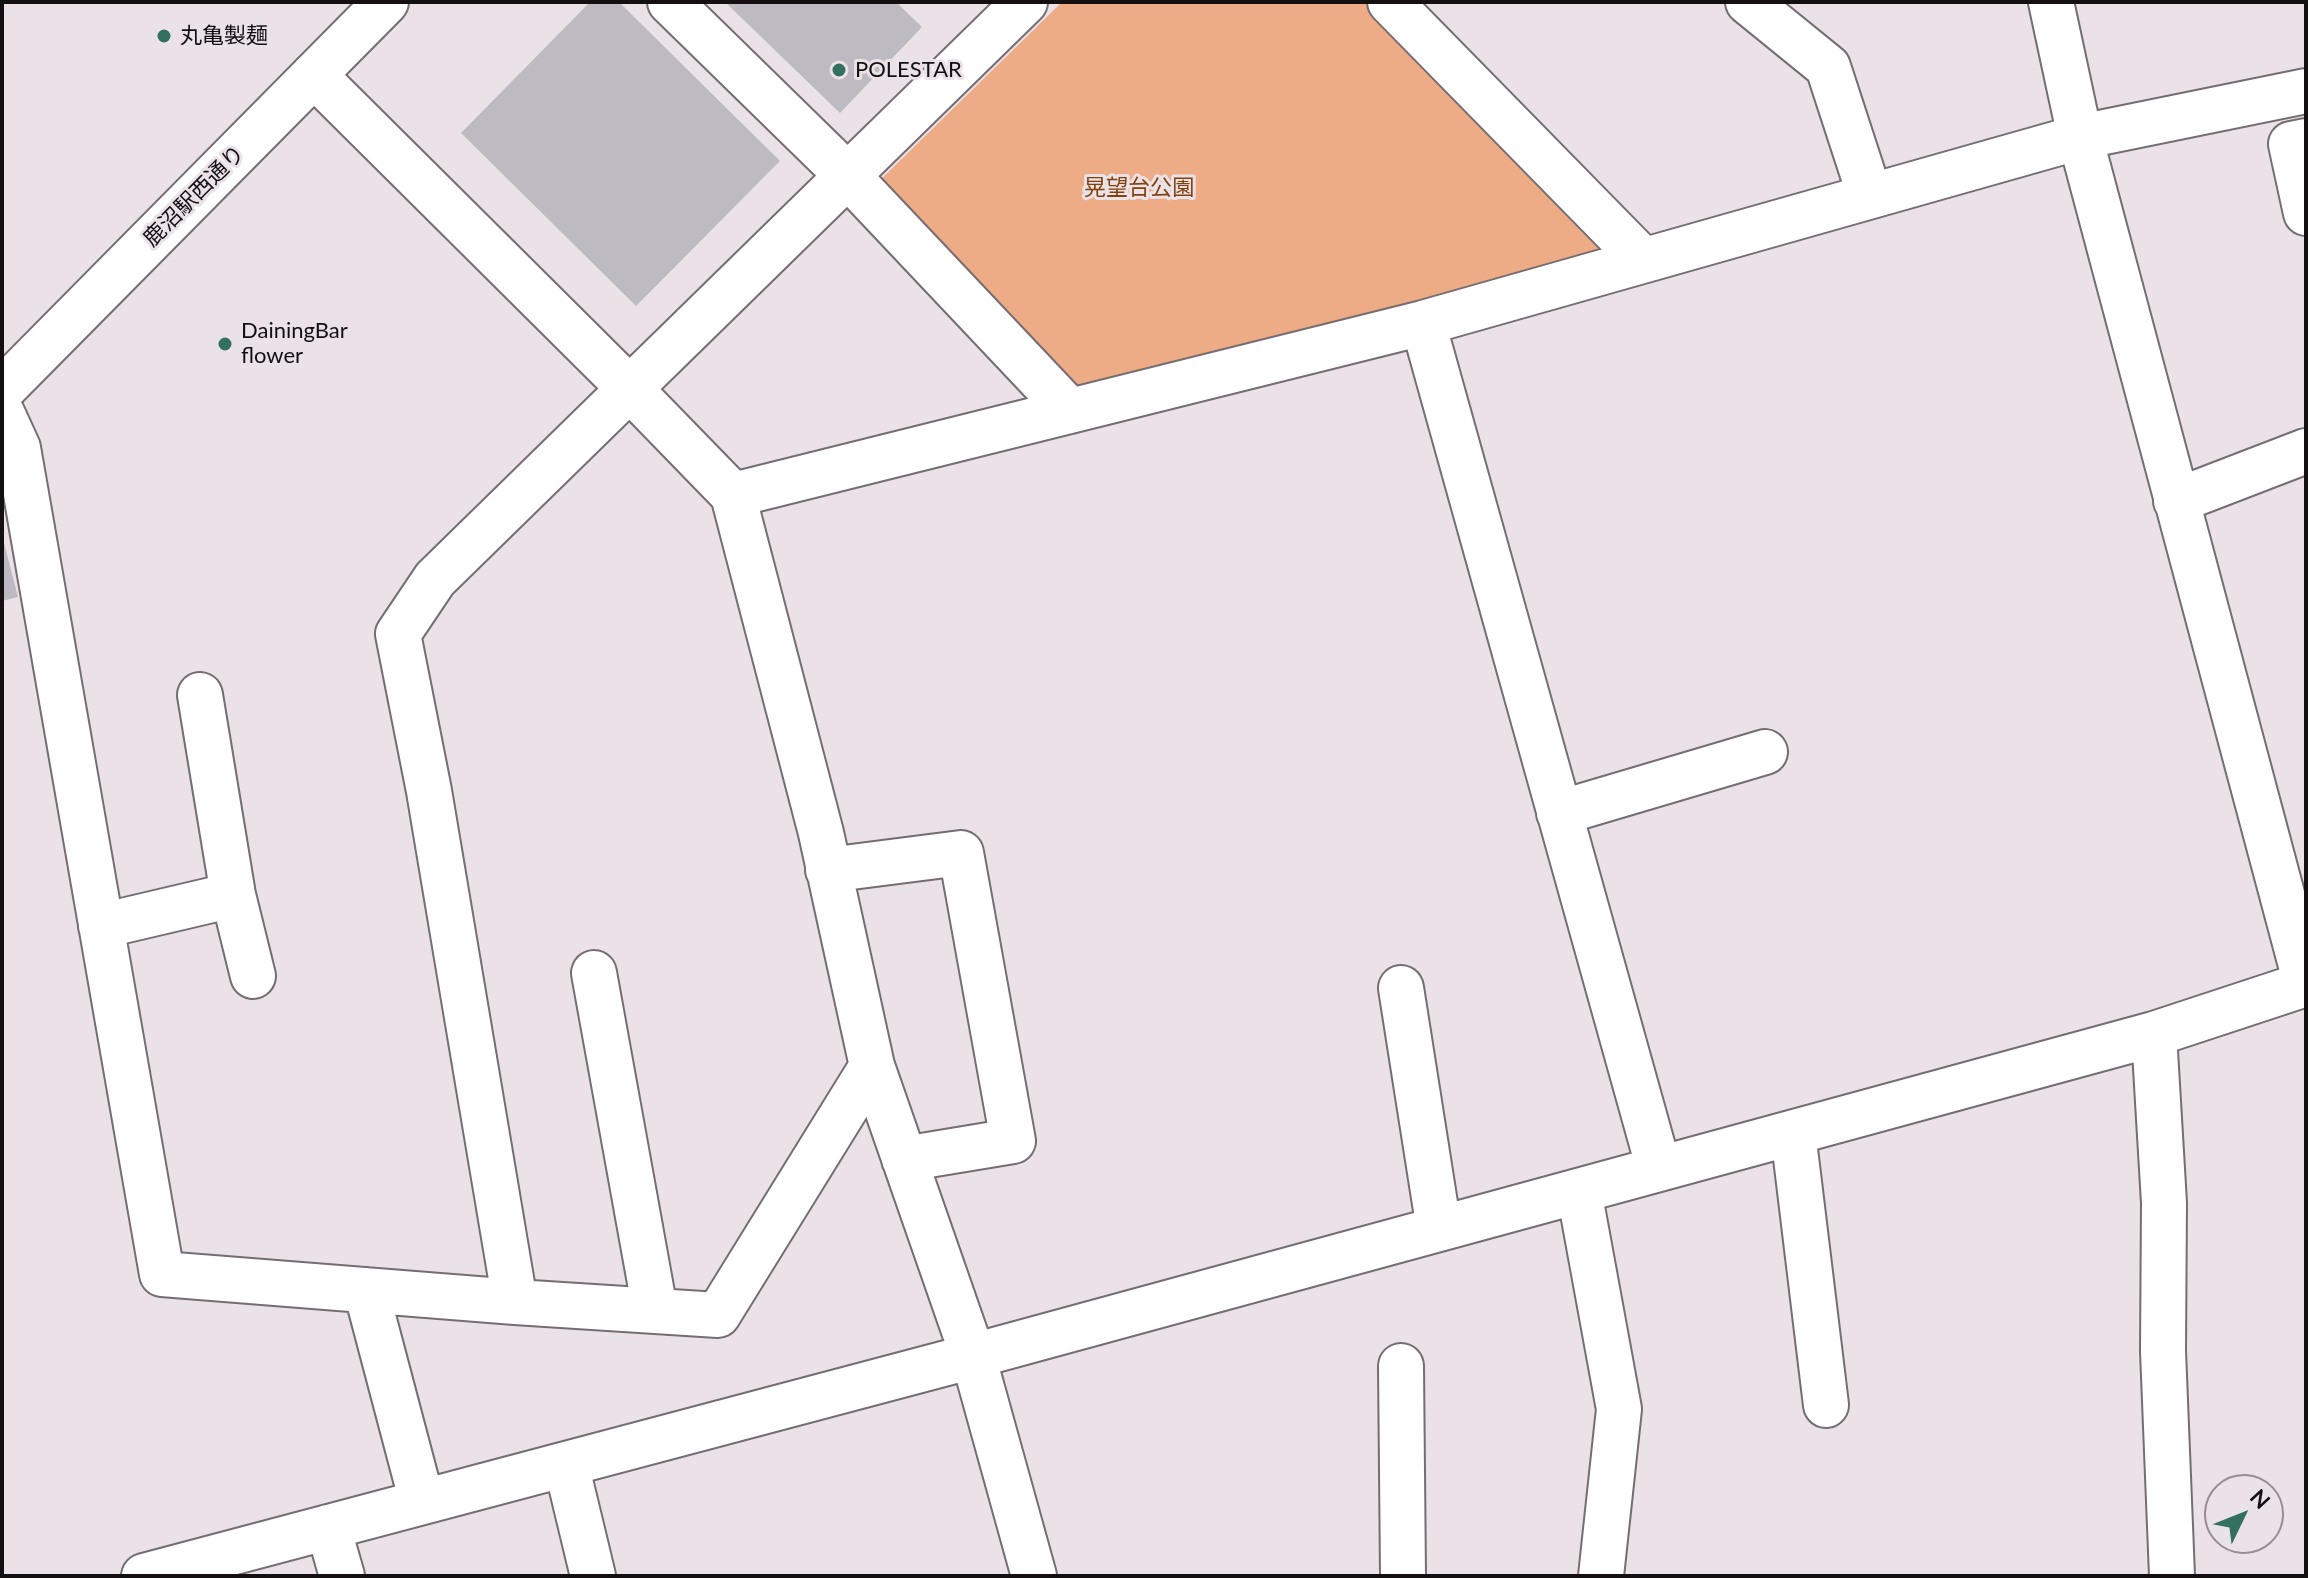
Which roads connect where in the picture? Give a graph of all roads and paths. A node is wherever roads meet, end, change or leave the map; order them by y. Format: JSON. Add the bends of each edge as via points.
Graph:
{"nodes":[{"id":1,"x":386,"y":2,"type":"edge"},
{"id":2,"x":670,"y":2,"type":"edge"},
{"id":3,"x":1025,"y":2,"type":"edge"},
{"id":4,"x":1390,"y":2,"type":"edge"},
{"id":5,"x":1748,"y":2,"type":"edge"},
{"id":6,"x":2051,"y":2,"type":"edge"},
{"id":7,"x":314,"y":75,"type":"junction"},
{"id":8,"x":2306,"y":91,"type":"edge"},
{"id":9,"x":2080,"y":137,"type":"junction"},
{"id":10,"x":2306,"y":141,"type":"edge"},
{"id":11,"x":848,"y":176,"type":"junction"},
{"id":12,"x":1870,"y":196,"type":"junction"},
{"id":13,"x":2306,"y":213,"type":"edge"},
{"id":14,"x":1643,"y":260,"type":"junction"},
{"id":15,"x":1423,"y":323,"type":"junction"},
{"id":16,"x":629,"y":388,"type":"junction"},
{"id":17,"x":2,"y":390,"type":"edge"},
{"id":18,"x":1070,"y":411,"type":"junction"},
{"id":19,"x":2,"y":413,"type":"edge"},
{"id":20,"x":2306,"y":451,"type":"edge"},
{"id":21,"x":733,"y":495,"type":"junction"},
{"id":22,"x":2176,"y":501,"type":"junction"},
{"id":23,"x":200,"y":695,"type":"dead end"},
{"id":24,"x":1765,"y":752,"type":"dead end"},
{"id":25,"x":1559,"y":813,"type":"junction"},
{"id":26,"x":828,"y":870,"type":"junction"},
{"id":27,"x":233,"y":895,"type":"junction"},
{"id":28,"x":2297,"y":916,"type":"edge"},
{"id":29,"x":101,"y":926,"type":"junction"},
{"id":30,"x":594,"y":973,"type":"dead end"},
{"id":31,"x":253,"y":976,"type":"dead end"},
{"id":32,"x":1401,"y":988,"type":"dead end"},
{"id":33,"x":2154,"y":1034,"type":"junction"},
{"id":34,"x":872,"y":1066,"type":"junction"},
{"id":35,"x":1793,"y":1133,"type":"junction"},
{"id":36,"x":904,"y":1159,"type":"junction"},
{"id":37,"x":1659,"y":1169,"type":"junction"},
{"id":38,"x":1579,"y":1191,"type":"junction"},
{"id":39,"x":1439,"y":1229,"type":"junction"},
{"id":40,"x":366,"y":1290,"type":"junction"},
{"id":41,"x":515,"y":1302,"type":"junction"},
{"id":42,"x":655,"y":1310,"type":"junction"},
{"id":43,"x":973,"y":1356,"type":"junction"},
{"id":44,"x":1401,"y":1366,"type":"dead end"},
{"id":45,"x":1826,"y":1405,"type":"dead end"},
{"id":46,"x":566,"y":1464,"type":"junction"},
{"id":47,"x":422,"y":1502,"type":"junction"},
{"id":48,"x":328,"y":1527,"type":"junction"},
{"id":49,"x":144,"y":1576,"type":"edge"},
{"id":50,"x":342,"y":1576,"type":"edge"},
{"id":51,"x":593,"y":1576,"type":"edge"},
{"id":52,"x":1034,"y":1576,"type":"edge"},
{"id":53,"x":1403,"y":1576,"type":"edge"},
{"id":54,"x":1601,"y":1576,"type":"edge"},
{"id":55,"x":2172,"y":1576,"type":"edge"}],
"edges":[{"from":1,"to":7,"type":"street","name":"鹿沼駅西通り"},
{"from":2,"to":11,"type":"street"},
{"from":3,"to":11,"type":"street"},
{"from":4,"to":14,"type":"street"},
{"from":5,"to":12,"type":"street","via":[[1828,67]]},
{"from":6,"to":9,"type":"street"},
{"from":7,"to":16,"type":"street"},
{"from":7,"to":17,"type":"street","name":"鹿沼駅西通り"},
{"from":8,"to":9,"type":"street"},
{"from":9,"to":12,"type":"street"},
{"from":9,"to":22,"type":"street"},
{"from":10,"to":13,"type":"street","via":[[2291,144]]},
{"from":11,"to":16,"type":"street"},
{"from":11,"to":18,"type":"street"},
{"from":12,"to":14,"type":"street"},
{"from":14,"to":15,"type":"street"},
{"from":15,"to":18,"type":"street"},
{"from":15,"to":25,"type":"street"},
{"from":16,"to":21,"type":"street"},
{"from":16,"to":41,"type":"street","via":[[435,579],[398,634]]},
{"from":18,"to":21,"type":"street"},
{"from":19,"to":29,"type":"street","via":[[18,448]]},
{"from":20,"to":22,"type":"street"},
{"from":21,"to":26,"type":"street"},
{"from":22,"to":28,"type":"street"},
{"from":23,"to":27,"type":"street"},
{"from":24,"to":25,"type":"street"},
{"from":25,"to":37,"type":"street"},
{"from":26,"to":34,"type":"street"},
{"from":26,"to":36,"type":"street","via":[[961,853],[1013,1141]]},
{"from":27,"to":29,"type":"street"},
{"from":27,"to":31,"type":"street"},
{"from":28,"to":33,"type":"street","via":[[2306,984]]},
{"from":29,"to":40,"type":"street","via":[[162,1274]]},
{"from":30,"to":42,"type":"street"},
{"from":32,"to":39,"type":"street"},
{"from":33,"to":35,"type":"street"},
{"from":33,"to":55,"type":"street","via":[[2164,1203],[2163,1351]]},
{"from":34,"to":36,"type":"street"},
{"from":34,"to":42,"type":"street","via":[[718,1315]]},
{"from":35,"to":37,"type":"street"},
{"from":35,"to":45,"type":"street"},
{"from":36,"to":43,"type":"street"},
{"from":37,"to":38,"type":"street"},
{"from":38,"to":39,"type":"street"},
{"from":38,"to":54,"type":"street","via":[[1619,1409]]},
{"from":39,"to":43,"type":"street"},
{"from":40,"to":41,"type":"street"},
{"from":40,"to":47,"type":"street"},
{"from":41,"to":42,"type":"street"},
{"from":43,"to":46,"type":"street"},
{"from":43,"to":52,"type":"street"},
{"from":44,"to":53,"type":"street"},
{"from":46,"to":47,"type":"street"},
{"from":46,"to":51,"type":"street"},
{"from":47,"to":48,"type":"street"},
{"from":48,"to":49,"type":"street"},
{"from":48,"to":50,"type":"street"}]}
